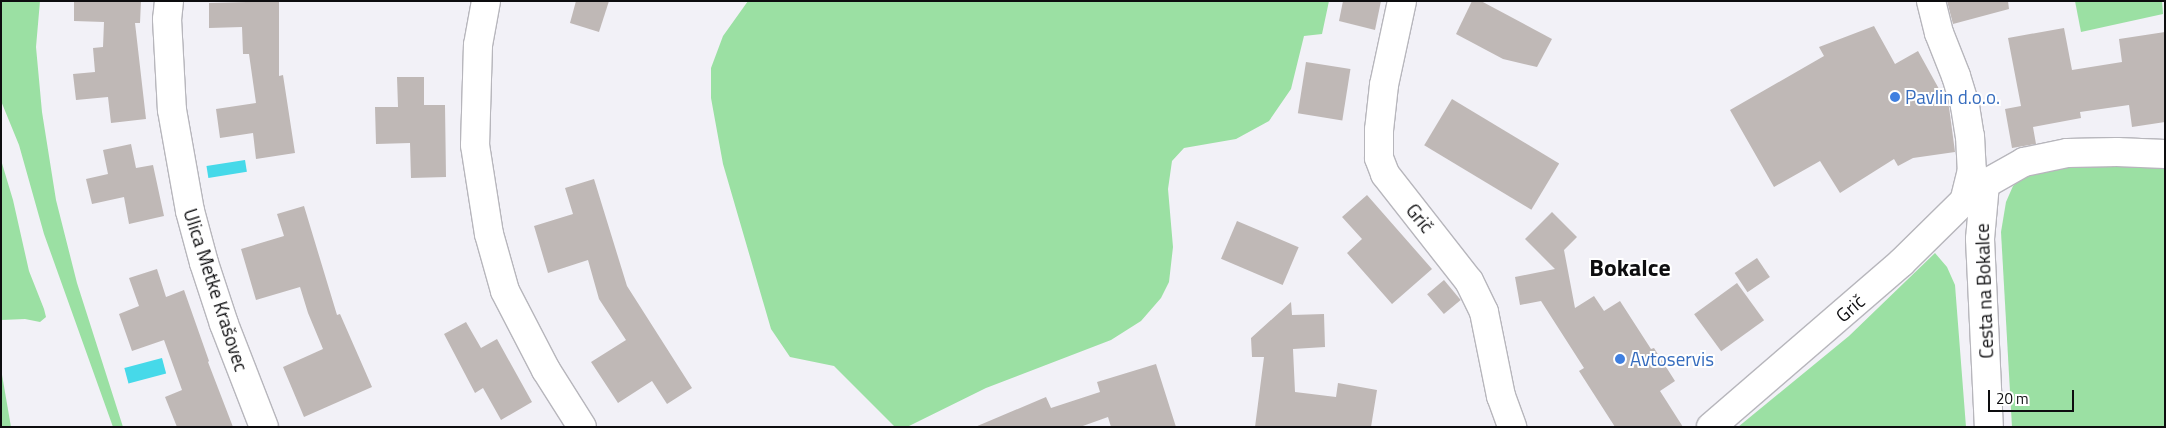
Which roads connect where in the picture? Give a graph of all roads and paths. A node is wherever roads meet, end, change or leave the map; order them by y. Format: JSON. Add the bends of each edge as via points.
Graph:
{"nodes":[{"id":1,"x":169,"y":1,"type":"edge"},
{"id":2,"x":486,"y":1,"type":"edge"},
{"id":3,"x":1402,"y":1,"type":"edge"},
{"id":4,"x":1931,"y":1,"type":"edge"},
{"id":5,"x":2165,"y":154,"type":"edge"},
{"id":6,"x":1974,"y":193,"type":"junction"},
{"id":7,"x":264,"y":427,"type":"edge"},
{"id":8,"x":582,"y":427,"type":"edge"},
{"id":9,"x":1512,"y":427,"type":"edge"},
{"id":10,"x":1711,"y":427,"type":"edge"},
{"id":11,"x":1989,"y":427,"type":"edge"}],
"edges":[{"from":1,"to":7,"type":"street","name":"Ulica Metke Krašovec","via":[[172,110],[190,212],[224,324]]},
{"from":2,"to":8,"type":"street","via":[[478,45],[474,145],[489,234],[505,291],[546,370]]},
{"from":3,"to":9,"type":"street","name":"Grič","via":[[1384,85],[1379,158],[1385,174],[1469,281],[1484,312]]},
{"from":4,"to":6,"type":"street","name":"Cesta na Bokalce","via":[[1965,106]]},
{"from":5,"to":6,"type":"street","name":"Grič","via":[[2067,154],[2024,162]]},
{"from":6,"to":10,"type":"street","name":"Grič","via":[[1894,270]]},
{"from":6,"to":11,"type":"street","name":"Cesta na Bokalce","via":[[1980,238]]}]}
